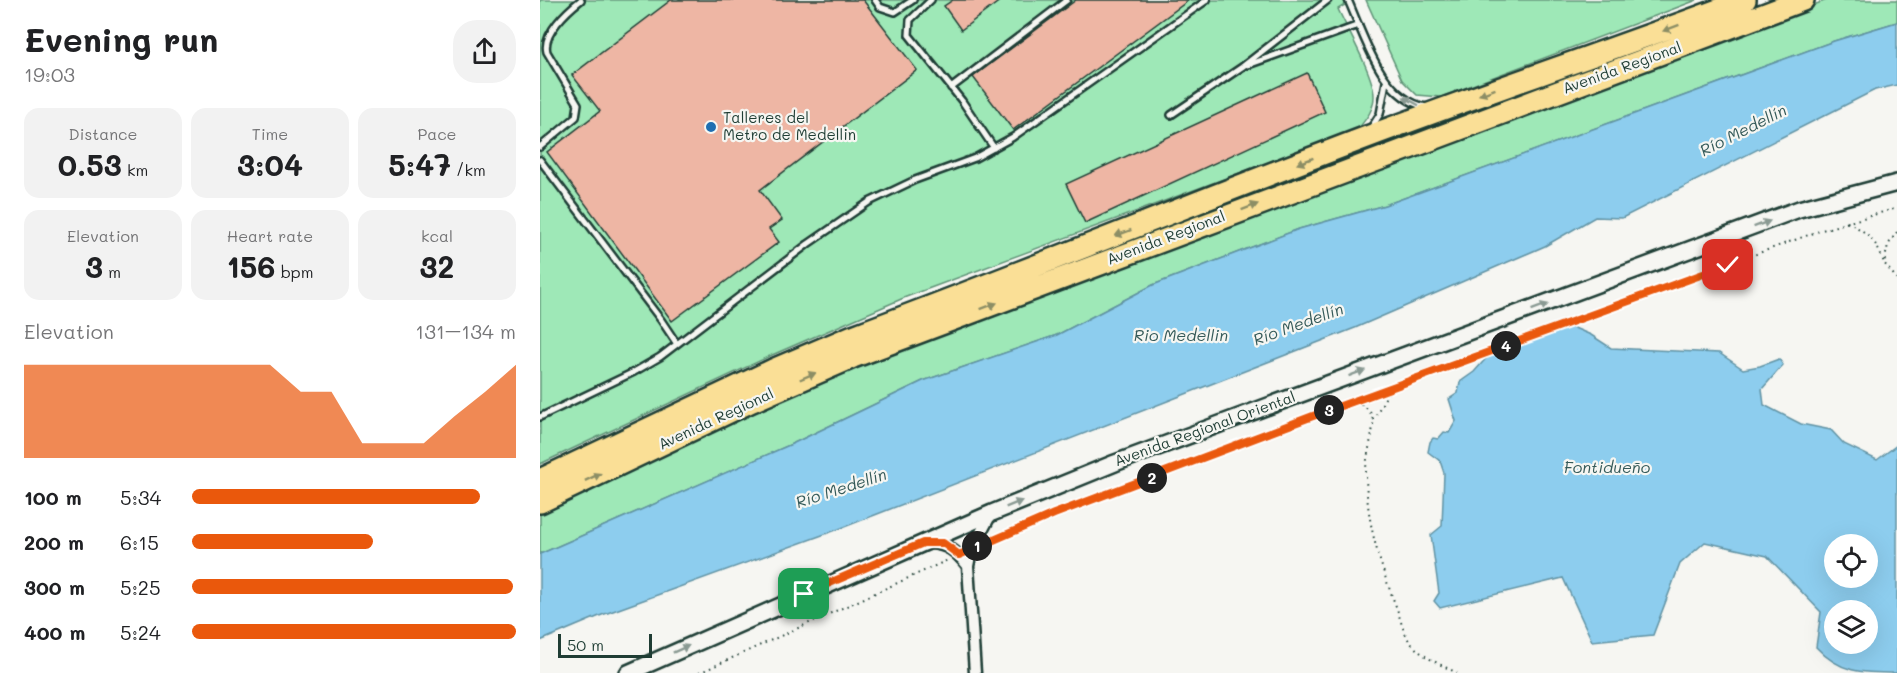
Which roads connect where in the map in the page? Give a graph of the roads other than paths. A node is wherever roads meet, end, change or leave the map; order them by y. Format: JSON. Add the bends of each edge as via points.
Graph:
{"nodes":[{"id":1,"x":581,"y":0,"type":"edge"},
{"id":2,"x":875,"y":0,"type":"edge"},
{"id":3,"x":913,"y":0,"type":"edge"},
{"id":4,"x":1067,"y":0,"type":"edge"},
{"id":5,"x":1207,"y":0,"type":"edge"},
{"id":6,"x":1328,"y":0,"type":"edge"},
{"id":7,"x":1347,"y":0,"type":"edge"},
{"id":8,"x":1745,"y":0,"type":"edge"},
{"id":9,"x":1803,"y":0,"type":"edge"},
{"id":10,"x":926,"y":1,"type":"edge"},
{"id":11,"x":1359,"y":26,"type":"junction"},
{"id":12,"x":1242,"y":67,"type":"junction"},
{"id":13,"x":1386,"y":82,"type":"junction"},
{"id":14,"x":951,"y":88,"type":"junction"},
{"id":15,"x":1440,"y":110,"type":"junction"},
{"id":16,"x":1171,"y":115,"type":"dead end"},
{"id":17,"x":1363,"y":138,"type":"junction"},
{"id":18,"x":540,"y":147,"type":"edge"},
{"id":19,"x":994,"y":148,"type":"junction"},
{"id":20,"x":540,"y":160,"type":"edge"},
{"id":21,"x":1897,"y":183,"type":"edge"},
{"id":22,"x":677,"y":344,"type":"junction"},
{"id":23,"x":540,"y":417,"type":"edge"},
{"id":24,"x":540,"y":480,"type":"edge"},
{"id":25,"x":540,"y":502,"type":"edge"},
{"id":26,"x":992,"y":513,"type":"junction"},
{"id":27,"x":923,"y":543,"type":"junction"},
{"id":28,"x":968,"y":566,"type":"junction"},
{"id":29,"x":628,"y":673,"type":"edge"},
{"id":30,"x":975,"y":673,"type":"edge"}],
"edges":[{"from":1,"to":18,"type":"lane","via":[[547,36],[545,45],[578,104],[576,117]]},
{"from":2,"to":3,"type":"lane","via":[[880,7],[895,12]]},
{"from":4,"to":14,"type":"lane"},
{"from":5,"to":19,"type":"lane"},
{"from":6,"to":12,"type":"lane"},
{"from":7,"to":11,"type":"lane"},
{"from":8,"to":15,"type":"highway","name":"Avenida Regional","one_way":true},
{"from":25,"to":9,"type":"highway","name":"Avenida Regional","one_way":true,"via":[[854,357]]},
{"from":10,"to":14,"type":"lane","via":[[910,20],[909,35]]},
{"from":11,"to":12,"type":"lane"},
{"from":11,"to":13,"type":"lane"},
{"from":12,"to":16,"type":"lane"},
{"from":15,"to":13,"type":"lane","one_way":true,"via":[[1408,101]]},
{"from":13,"to":17,"type":"lane","via":[[1380,114]]},
{"from":14,"to":19,"type":"lane"},
{"from":15,"to":17,"type":"highway","name":"Avenida Regional"},
{"from":17,"to":24,"type":"highway","name":"Avenida Regional","one_way":true,"via":[[773,370]]},
{"from":19,"to":22,"type":"lane","via":[[869,202]]},
{"from":20,"to":22,"type":"lane"},
{"from":26,"to":21,"type":"main road","name":"Avenida Regional Oriental","one_way":true,"via":[[1115,463],[1799,209]]},
{"from":22,"to":23,"type":"lane","via":[[634,372]]},
{"from":26,"to":27,"type":"main road","name":"Avenida Regional Oriental"},
{"from":26,"to":28,"type":"street"},
{"from":27,"to":28,"type":"street","via":[[943,543]]},
{"from":29,"to":27,"type":"main road","name":"Avenida Regional Oriental","one_way":true},
{"from":28,"to":30,"type":"street"}]}
